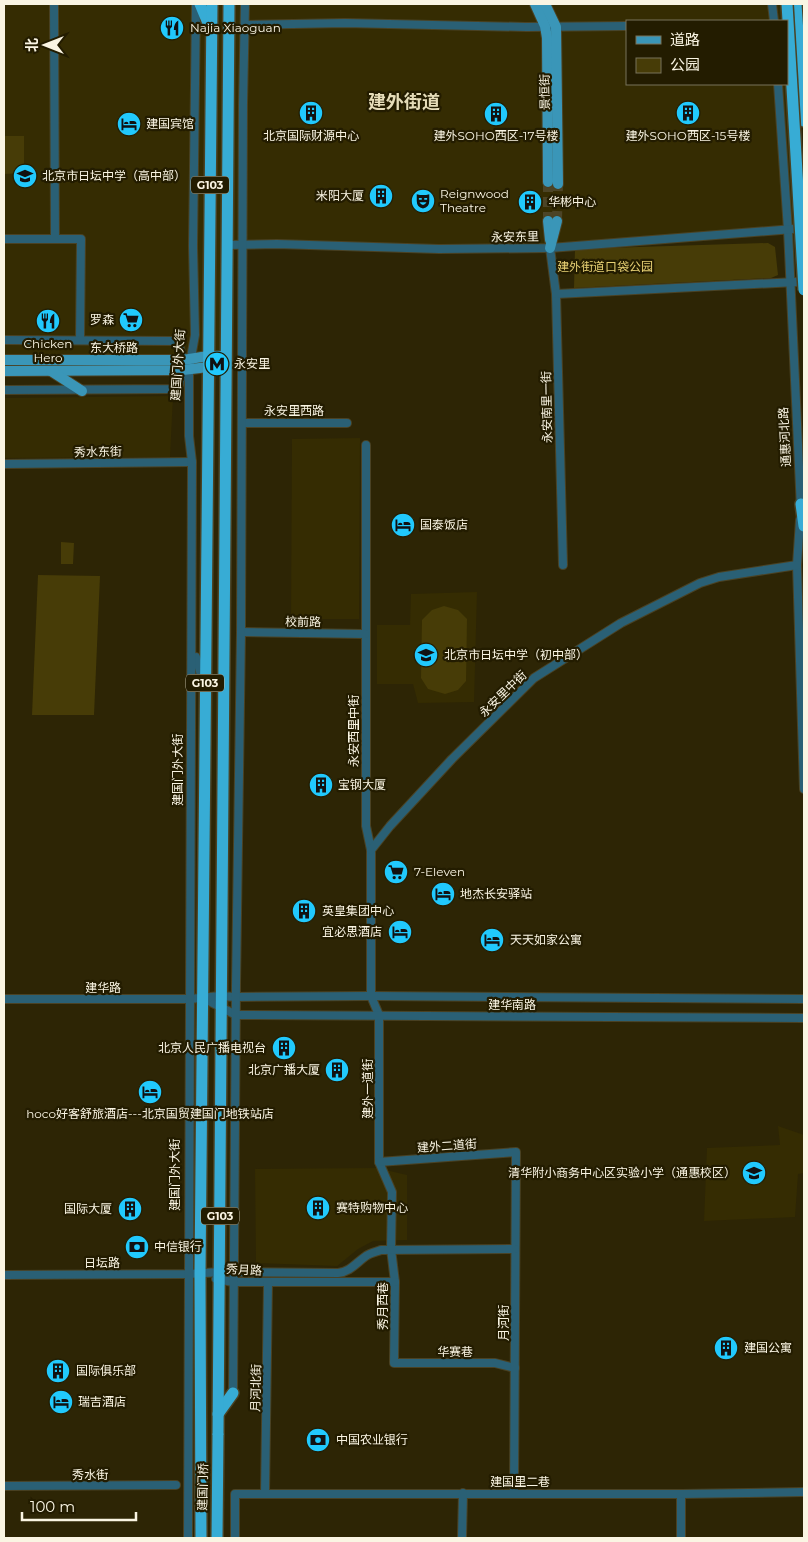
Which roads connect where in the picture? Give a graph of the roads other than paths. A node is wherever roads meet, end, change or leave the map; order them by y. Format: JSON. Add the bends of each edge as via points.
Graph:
{"nodes":[{"id":1,"x":54,"y":4,"type":"edge"},
{"id":2,"x":196,"y":4,"type":"edge"},
{"id":3,"x":200,"y":4,"type":"edge"},
{"id":4,"x":212,"y":4,"type":"edge"},
{"id":5,"x":229,"y":4,"type":"edge"},
{"id":6,"x":245,"y":4,"type":"edge"},
{"id":7,"x":535,"y":4,"type":"edge"},
{"id":8,"x":545,"y":4,"type":"edge"},
{"id":9,"x":772,"y":4,"type":"edge"},
{"id":10,"x":787,"y":4,"type":"edge"},
{"id":11,"x":796,"y":4,"type":"edge"},
{"id":12,"x":774,"y":20,"type":"edge"},
{"id":13,"x":788,"y":20,"type":"edge"},
{"id":14,"x":788,"y":21,"type":"edge"},
{"id":15,"x":245,"y":25,"type":"junction"},
{"id":16,"x":544,"y":26,"type":"junction"},
{"id":17,"x":626,"y":26,"type":"edge"},
{"id":18,"x":556,"y":27,"type":"junction"},
{"id":19,"x":212,"y":34,"type":"junction"},
{"id":20,"x":778,"y":85,"type":"edge"},
{"id":21,"x":804,"y":121,"type":"edge"},
{"id":22,"x":553,"y":221,"type":"tunnel mouth"},
{"id":23,"x":804,"y":229,"type":"edge"},
{"id":24,"x":788,"y":230,"type":"junction"},
{"id":25,"x":4,"y":239,"type":"edge"},
{"id":26,"x":55,"y":239,"type":"junction"},
{"id":27,"x":242,"y":245,"type":"junction"},
{"id":28,"x":226,"y":246,"type":"junction"},
{"id":29,"x":550,"y":248,"type":"junction"},
{"id":30,"x":804,"y":281,"type":"edge"},
{"id":31,"x":791,"y":282,"type":"junction"},
{"id":32,"x":804,"y":290,"type":"edge"},
{"id":33,"x":556,"y":294,"type":"junction"},
{"id":34,"x":4,"y":340,"type":"edge"},
{"id":35,"x":80,"y":340,"type":"junction"},
{"id":36,"x":4,"y":360,"type":"edge"},
{"id":37,"x":208,"y":361,"type":"junction"},
{"id":38,"x":225,"y":362,"type":"junction"},
{"id":39,"x":187,"y":365,"type":"junction"},
{"id":40,"x":50,"y":370,"type":"junction"},
{"id":41,"x":4,"y":371,"type":"edge"},
{"id":42,"x":4,"y":390,"type":"edge"},
{"id":43,"x":82,"y":391,"type":"junction"},
{"id":44,"x":242,"y":422,"type":"junction"},
{"id":45,"x":347,"y":422,"type":"dead end"},
{"id":46,"x":366,"y":445,"type":"dead end"},
{"id":47,"x":192,"y":462,"type":"junction"},
{"id":48,"x":4,"y":464,"type":"edge"},
{"id":49,"x":803,"y":503,"type":"edge"},
{"id":50,"x":804,"y":526,"type":"edge"},
{"id":51,"x":563,"y":565,"type":"dead end"},
{"id":52,"x":797,"y":565,"type":"junction"},
{"id":53,"x":241,"y":632,"type":"junction"},
{"id":54,"x":365,"y":634,"type":"junction"},
{"id":55,"x":193,"y":647,"type":"junction"},
{"id":56,"x":205,"y":691,"type":"junction"},
{"id":57,"x":804,"y":789,"type":"edge"},
{"id":58,"x":371,"y":850,"type":"junction"},
{"id":59,"x":371,"y":996,"type":"junction"},
{"id":60,"x":236,"y":997,"type":"junction"},
{"id":61,"x":203,"y":998,"type":"junction"},
{"id":62,"x":4,"y":999,"type":"edge"},
{"id":63,"x":190,"y":999,"type":"junction"},
{"id":64,"x":804,"y":999,"type":"edge"},
{"id":65,"x":220,"y":1002,"type":"junction"},
{"id":66,"x":236,"y":1014,"type":"junction"},
{"id":67,"x":379,"y":1015,"type":"junction"},
{"id":68,"x":804,"y":1018,"type":"edge"},
{"id":69,"x":516,"y":1152,"type":"joint"},
{"id":70,"x":379,"y":1162,"type":"junction"},
{"id":71,"x":391,"y":1249,"type":"junction"},
{"id":72,"x":515,"y":1249,"type":"junction"},
{"id":73,"x":234,"y":1272,"type":"junction"},
{"id":74,"x":194,"y":1274,"type":"junction"},
{"id":75,"x":4,"y":1275,"type":"edge"},
{"id":76,"x":220,"y":1276,"type":"junction"},
{"id":77,"x":233,"y":1282,"type":"junction"},
{"id":78,"x":268,"y":1282,"type":"junction"},
{"id":79,"x":395,"y":1282,"type":"junction"},
{"id":80,"x":394,"y":1363,"type":"joint"},
{"id":81,"x":515,"y":1368,"type":"junction"},
{"id":82,"x":233,"y":1393,"type":"joint"},
{"id":83,"x":218,"y":1414,"type":"junction"},
{"id":84,"x":202,"y":1437,"type":"joint"},
{"id":85,"x":176,"y":1485,"type":"dead end"},
{"id":86,"x":4,"y":1486,"type":"edge"},
{"id":87,"x":804,"y":1492,"type":"edge"},
{"id":88,"x":463,"y":1493,"type":"junction"},
{"id":89,"x":514,"y":1493,"type":"junction"},
{"id":90,"x":265,"y":1494,"type":"junction"},
{"id":91,"x":680,"y":1494,"type":"junction"},
{"id":92,"x":188,"y":1538,"type":"edge"},
{"id":93,"x":201,"y":1538,"type":"edge"},
{"id":94,"x":217,"y":1538,"type":"edge"},
{"id":95,"x":234,"y":1538,"type":"edge"},
{"id":96,"x":462,"y":1538,"type":"edge"},
{"id":97,"x":681,"y":1538,"type":"edge"}],
"edges":[{"from":1,"to":26,"type":"street"},
{"from":2,"to":39,"type":"street","name":"建国门外大街","via":[[195,335]]},
{"from":3,"to":19,"type":"highway"},
{"from":4,"to":19,"type":"highway","name":"建国门外大街","number":"G103"},
{"from":5,"to":28,"type":"highway","number":"G103"},
{"from":6,"to":15,"type":"street"},
{"from":7,"to":16,"type":"main road","name":"景恒街"},
{"from":8,"to":18,"type":"main road","name":"景恒街"},
{"from":9,"to":12,"type":"street"},
{"from":10,"to":13,"type":"highway","bridge":true},
{"from":11,"to":21,"type":"highway"},
{"from":14,"to":32,"type":"highway","bridge":true},
{"from":15,"to":16,"type":"street"},
{"from":15,"to":27,"type":"street"},
{"from":16,"to":18,"type":"street"},
{"from":16,"to":18,"type":"main road","name":"景恒街","via":[[553,183]]},
{"from":17,"to":18,"type":"street"},
{"from":19,"to":37,"type":"highway","name":"建国门外大街","number":"G103"},
{"from":20,"to":24,"type":"street","name":"通惠河北路"},
{"from":22,"to":29,"type":"main road"},
{"from":23,"to":24,"type":"street","name":"永安东里"},
{"from":24,"to":29,"type":"street","name":"永安东里"},
{"from":24,"to":31,"type":"street","name":"通惠河北路"},
{"from":25,"to":26,"type":"street"},
{"from":26,"to":35,"type":"street","via":[[81,239]]},
{"from":27,"to":28,"type":"street","name":"永安东里"},
{"from":27,"to":29,"type":"street","name":"永安东里"},
{"from":27,"to":44,"type":"street"},
{"from":28,"to":38,"type":"highway","number":"G103"},
{"from":29,"to":33,"type":"street","name":"永安南里一街"},
{"from":30,"to":31,"type":"street"},
{"from":31,"to":33,"type":"street"},
{"from":31,"to":49,"type":"street","name":"通惠河北路"},
{"from":33,"to":51,"type":"street","name":"永安南里一街"},
{"from":34,"to":35,"type":"street"},
{"from":35,"to":39,"type":"street","via":[[178,341]]},
{"from":36,"to":39,"type":"main road","name":"东大桥路"},
{"from":37,"to":38,"type":"main road","name":"东大桥路"},
{"from":37,"to":39,"type":"main road","name":"东大桥路"},
{"from":37,"to":56,"type":"highway","name":"建国门外大街","number":"G103"},
{"from":38,"to":65,"type":"highway","number":"G103"},
{"from":39,"to":40,"type":"main road","name":"东大桥路"},
{"from":39,"to":43,"type":"street","via":[[178,389]]},
{"from":39,"to":47,"type":"street","name":"建国门外大街"},
{"from":40,"to":41,"type":"main road","name":"东大桥路"},
{"from":40,"to":43,"type":"main road"},
{"from":42,"to":43,"type":"street"},
{"from":44,"to":45,"type":"street","name":"永安里西路"},
{"from":44,"to":53,"type":"street"},
{"from":46,"to":54,"type":"street","name":"永安西里中街"},
{"from":47,"to":48,"type":"street","name":"秀水东街"},
{"from":47,"to":55,"type":"street","name":"建国门外大街"},
{"from":49,"to":50,"type":"highway"},
{"from":49,"to":52,"type":"street","name":"通惠河北路"},
{"from":52,"to":57,"type":"street","name":"通惠河北路"},
{"from":52,"to":58,"type":"street","name":"永安里中街","via":[[700,583],[621,622],[534,678],[452,759]]},
{"from":53,"to":54,"type":"street","name":"校前路"},
{"from":53,"to":60,"type":"street"},
{"from":54,"to":58,"type":"street","name":"永安西里中街","via":[[366,826]]},
{"from":55,"to":56,"type":"street"},
{"from":55,"to":63,"type":"street","name":"建国门外大街"},
{"from":56,"to":61,"type":"highway","name":"建国门外大街","number":"G103"},
{"from":58,"to":59,"type":"street","name":"永安西里中街"},
{"from":59,"to":60,"type":"street","name":"建华南路"},
{"from":59,"to":64,"type":"street","name":"建华南路"},
{"from":59,"to":67,"type":"street","name":"永安西里中街"},
{"from":60,"to":65,"type":"street","name":"建华南路"},
{"from":60,"to":66,"type":"street"},
{"from":61,"to":63,"type":"street","name":"建华路"},
{"from":61,"to":65,"type":"street"},
{"from":61,"to":65,"type":"street","name":"建华路"},
{"from":61,"to":74,"type":"highway","name":"建国门外大街","number":"G103"},
{"from":62,"to":63,"type":"street","name":"建华路"},
{"from":63,"to":74,"type":"street","name":"建国门外大街"},
{"from":65,"to":66,"type":"street","name":"建华南路"},
{"from":65,"to":76,"type":"highway","number":"G103"},
{"from":66,"to":67,"type":"street","name":"建华南路"},
{"from":66,"to":73,"type":"street"},
{"from":67,"to":68,"type":"street","name":"建华南路"},
{"from":67,"to":70,"type":"street","name":"建外一道街"},
{"from":69,"to":70,"type":"street","name":"建外二道街"},
{"from":69,"to":72,"type":"street","name":"月河街"},
{"from":70,"to":71,"type":"street","name":"秀月西巷","via":[[392,1192]]},
{"from":71,"to":72,"type":"street"},
{"from":71,"to":73,"type":"street","name":"秀月路","via":[[368,1254],[344,1273]]},
{"from":71,"to":79,"type":"street","name":"秀月西巷"},
{"from":72,"to":81,"type":"street","name":"月河街"},
{"from":73,"to":76,"type":"street","name":"秀月路"},
{"from":73,"to":77,"type":"street"},
{"from":74,"to":75,"type":"street","name":"日坛路"},
{"from":74,"to":76,"type":"street","name":"秀月路"},
{"from":74,"to":84,"type":"highway","name":"建国门外大街","number":"G103"},
{"from":74,"to":92,"type":"street","name":"建国门外大街"},
{"from":76,"to":77,"type":"street","name":"秀月路"},
{"from":76,"to":83,"type":"highway","number":"G103"},
{"from":77,"to":78,"type":"street","name":"秀月路"},
{"from":77,"to":82,"type":"street"},
{"from":78,"to":79,"type":"street","name":"秀月路"},
{"from":78,"to":90,"type":"street","name":"月河北街"},
{"from":79,"to":80,"type":"street","name":"秀月西巷"},
{"from":80,"to":81,"type":"street","name":"华赛巷","via":[[496,1363]]},
{"from":81,"to":89,"type":"street","name":"月河街"},
{"from":82,"to":83,"type":"highway"},
{"from":83,"to":94,"type":"highway","name":"建国门桥","number":"G103","bridge":true},
{"from":84,"to":93,"type":"highway","name":"建国门桥","number":"G103"},
{"from":85,"to":86,"type":"street","name":"秀水街"},
{"from":87,"to":91,"type":"street","name":"建国里二巷"},
{"from":88,"to":89,"type":"street","name":"建国里二巷"},
{"from":88,"to":90,"type":"street","name":"建国里二巷"},
{"from":88,"to":96,"type":"street"},
{"from":89,"to":91,"type":"street","name":"建国里二巷"},
{"from":90,"to":95,"type":"street","name":"建国里二巷","via":[[235,1494]]},
{"from":91,"to":97,"type":"street"}]}
